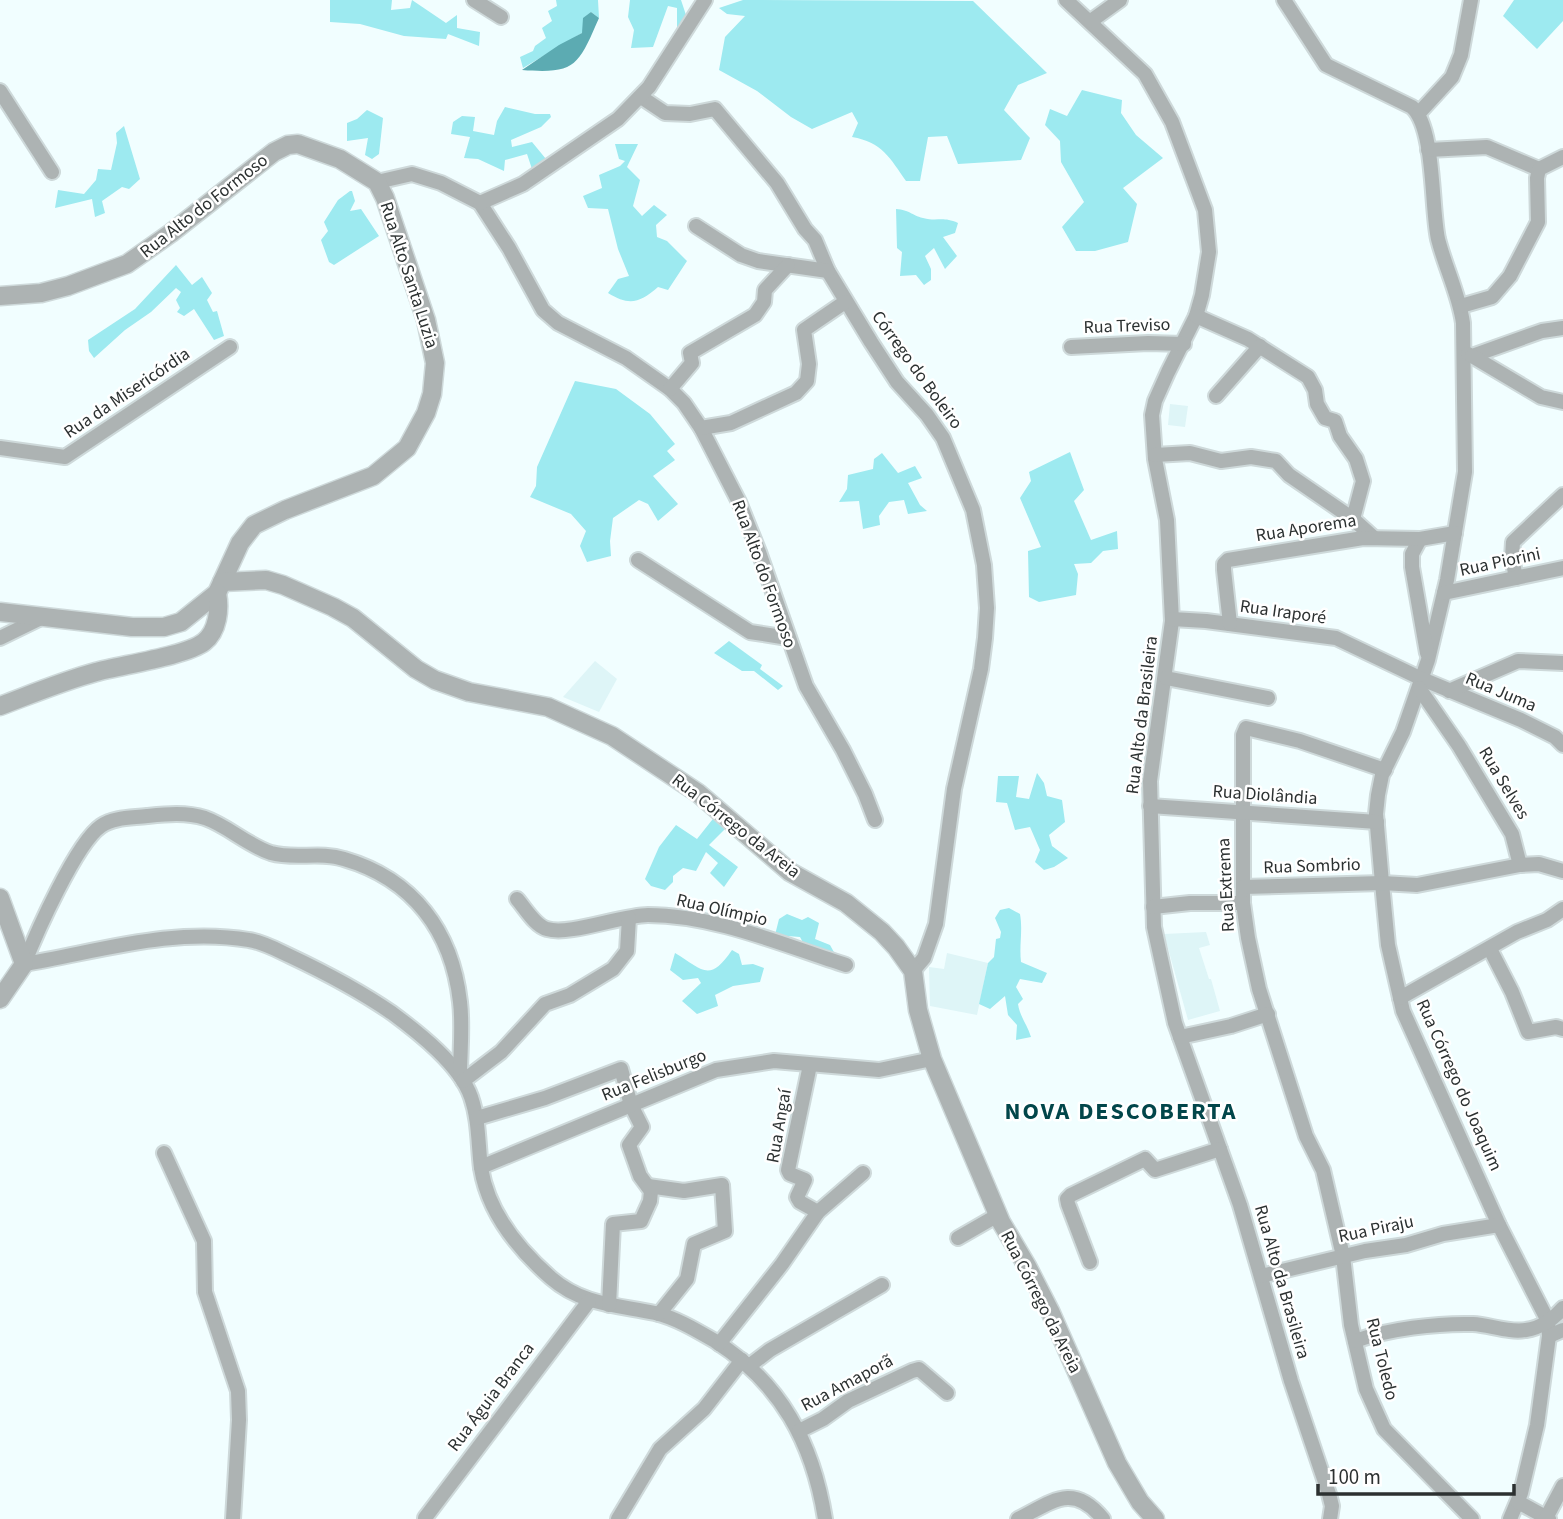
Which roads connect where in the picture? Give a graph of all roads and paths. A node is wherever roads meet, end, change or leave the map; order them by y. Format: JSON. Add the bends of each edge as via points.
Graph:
{"nodes":[{"id":1,"x":474,"y":0,"type":"edge"},
{"id":2,"x":705,"y":0,"type":"edge"},
{"id":3,"x":1066,"y":0,"type":"edge"},
{"id":4,"x":1121,"y":0,"type":"edge"},
{"id":5,"x":1284,"y":0,"type":"edge"},
{"id":6,"x":1471,"y":0,"type":"edge"},
{"id":7,"x":501,"y":18,"type":"dead end"},
{"id":8,"x":1091,"y":21,"type":"junction"},
{"id":9,"x":0,"y":91,"type":"edge"},
{"id":10,"x":641,"y":97,"type":"junction"},
{"id":11,"x":1419,"y":113,"type":"junction"},
{"id":12,"x":1428,"y":150,"type":"junction"},
{"id":13,"x":1563,"y":157,"type":"edge"},
{"id":14,"x":1539,"y":169,"type":"junction"},
{"id":15,"x":52,"y":172,"type":"dead end"},
{"id":16,"x":377,"y":182,"type":"junction"},
{"id":17,"x":480,"y":203,"type":"junction"},
{"id":18,"x":696,"y":226,"type":"dead end"},
{"id":19,"x":788,"y":265,"type":"junction"},
{"id":20,"x":828,"y":271,"type":"junction"},
{"id":21,"x":0,"y":296,"type":"edge"},
{"id":22,"x":845,"y":302,"type":"junction"},
{"id":23,"x":1461,"y":306,"type":"junction"},
{"id":24,"x":1196,"y":316,"type":"junction"},
{"id":25,"x":1563,"y":328,"type":"edge"},
{"id":26,"x":1184,"y":344,"type":"junction"},
{"id":27,"x":1260,"y":346,"type":"junction"},
{"id":28,"x":230,"y":347,"type":"dead end"},
{"id":29,"x":1071,"y":347,"type":"dead end"},
{"id":30,"x":1468,"y":354,"type":"junction"},
{"id":31,"x":670,"y":389,"type":"junction"},
{"id":32,"x":1216,"y":396,"type":"dead end"},
{"id":33,"x":1563,"y":402,"type":"edge"},
{"id":34,"x":701,"y":428,"type":"junction"},
{"id":35,"x":0,"y":448,"type":"edge"},
{"id":36,"x":1154,"y":455,"type":"junction"},
{"id":37,"x":1563,"y":495,"type":"edge"},
{"id":38,"x":1353,"y":519,"type":"junction"},
{"id":39,"x":1455,"y":533,"type":"junction"},
{"id":40,"x":1374,"y":538,"type":"junction"},
{"id":41,"x":1420,"y":539,"type":"junction"},
{"id":42,"x":638,"y":560,"type":"dead end"},
{"id":43,"x":1563,"y":568,"type":"edge"},
{"id":44,"x":1516,"y":578,"type":"junction"},
{"id":45,"x":219,"y":587,"type":"junction"},
{"id":46,"x":1444,"y":593,"type":"junction"},
{"id":47,"x":0,"y":612,"type":"edge"},
{"id":48,"x":45,"y":616,"type":"junction"},
{"id":49,"x":1172,"y":619,"type":"junction"},
{"id":50,"x":1230,"y":624,"type":"junction"},
{"id":51,"x":788,"y":638,"type":"junction"},
{"id":52,"x":0,"y":639,"type":"edge"},
{"id":53,"x":1428,"y":660,"type":"junction"},
{"id":54,"x":1563,"y":663,"type":"edge"},
{"id":55,"x":1166,"y":678,"type":"junction"},
{"id":56,"x":1420,"y":684,"type":"junction"},
{"id":57,"x":1449,"y":691,"type":"junction"},
{"id":58,"x":1268,"y":698,"type":"dead end"},
{"id":59,"x":0,"y":706,"type":"edge"},
{"id":60,"x":1563,"y":745,"type":"edge"},
{"id":61,"x":1385,"y":770,"type":"junction"},
{"id":62,"x":1150,"y":806,"type":"junction"},
{"id":63,"x":1243,"y":813,"type":"junction"},
{"id":64,"x":875,"y":820,"type":"dead end"},
{"id":65,"x":1377,"y":822,"type":"junction"},
{"id":66,"x":1520,"y":865,"type":"junction"},
{"id":67,"x":1563,"y":872,"type":"edge"},
{"id":68,"x":1382,"y":883,"type":"junction"},
{"id":69,"x":1243,"y":887,"type":"junction"},
{"id":70,"x":0,"y":898,"type":"edge"},
{"id":71,"x":517,"y":899,"type":"dead end"},
{"id":72,"x":1243,"y":903,"type":"junction"},
{"id":73,"x":1153,"y":907,"type":"junction"},
{"id":74,"x":1563,"y":909,"type":"edge"},
{"id":75,"x":629,"y":918,"type":"junction"},
{"id":76,"x":1490,"y":949,"type":"junction"},
{"id":77,"x":24,"y":964,"type":"junction"},
{"id":78,"x":846,"y":965,"type":"dead end"},
{"id":79,"x":913,"y":971,"type":"junction"},
{"id":80,"x":1400,"y":998,"type":"junction"},
{"id":81,"x":0,"y":999,"type":"edge"},
{"id":82,"x":1268,"y":1014,"type":"junction"},
{"id":83,"x":1563,"y":1029,"type":"edge"},
{"id":84,"x":1180,"y":1037,"type":"junction"},
{"id":85,"x":933,"y":1059,"type":"junction"},
{"id":86,"x":810,"y":1065,"type":"junction"},
{"id":87,"x":462,"y":1078,"type":"junction"},
{"id":88,"x":631,"y":1105,"type":"junction"},
{"id":89,"x":477,"y":1118,"type":"junction"},
{"id":90,"x":1220,"y":1149,"type":"junction"},
{"id":91,"x":164,"y":1153,"type":"dead end"},
{"id":92,"x":481,"y":1167,"type":"junction"},
{"id":93,"x":863,"y":1173,"type":"dead end"},
{"id":94,"x":648,"y":1186,"type":"junction"},
{"id":95,"x":818,"y":1212,"type":"junction"},
{"id":96,"x":998,"y":1215,"type":"junction"},
{"id":97,"x":1499,"y":1225,"type":"junction"},
{"id":98,"x":958,"y":1238,"type":"dead end"},
{"id":99,"x":1343,"y":1256,"type":"junction"},
{"id":100,"x":1090,"y":1262,"type":"dead end"},
{"id":101,"x":1261,"y":1276,"type":"junction"},
{"id":102,"x":882,"y":1285,"type":"dead end"},
{"id":103,"x":589,"y":1301,"type":"junction"},
{"id":104,"x":609,"y":1306,"type":"junction"},
{"id":105,"x":1563,"y":1308,"type":"edge"},
{"id":106,"x":659,"y":1314,"type":"junction"},
{"id":107,"x":1553,"y":1329,"type":"edge"},
{"id":108,"x":1354,"y":1341,"type":"junction"},
{"id":109,"x":719,"y":1344,"type":"junction"},
{"id":110,"x":745,"y":1363,"type":"junction"},
{"id":111,"x":947,"y":1393,"type":"dead end"},
{"id":112,"x":799,"y":1431,"type":"junction"},
{"id":113,"x":1563,"y":1486,"type":"edge"},
{"id":114,"x":1518,"y":1502,"type":"junction"},
{"id":115,"x":425,"y":1518,"type":"edge"},
{"id":116,"x":1547,"y":1518,"type":"edge"},
{"id":117,"x":233,"y":1519,"type":"edge"},
{"id":118,"x":618,"y":1519,"type":"edge"},
{"id":119,"x":825,"y":1519,"type":"edge"},
{"id":120,"x":1018,"y":1519,"type":"edge"},
{"id":121,"x":1103,"y":1519,"type":"edge"},
{"id":122,"x":1155,"y":1519,"type":"edge"},
{"id":123,"x":1330,"y":1519,"type":"edge"},
{"id":124,"x":1472,"y":1519,"type":"edge"},
{"id":125,"x":1510,"y":1519,"type":"edge"}],
"edges":[{"from":1,"to":7,"type":"street"},
{"from":2,"to":10,"type":"street"},
{"from":3,"to":8,"type":"street","name":"Rua Alto da Brasileira"},
{"from":4,"to":8,"type":"street"},
{"from":5,"to":11,"type":"street","via":[[1326,65]]},
{"from":6,"to":11,"type":"street","via":[[1456,69]]},
{"from":8,"to":24,"type":"street","name":"Rua Alto da Brasileira","via":[[1145,74],[1158,95],[1203,203],[1209,253]]},
{"from":9,"to":15,"type":"street"},
{"from":10,"to":17,"type":"street","via":[[618,119],[541,173]]},
{"from":10,"to":20,"type":"street","name":"Córrego do Boleiro","via":[[665,113],[715,109],[777,183],[815,240]]},
{"from":11,"to":12,"type":"street","name":"Rua Córrego do Joaquim"},
{"from":12,"to":14,"type":"street","via":[[1487,147]]},
{"from":12,"to":23,"type":"street","name":"Rua Córrego do Joaquim","via":[[1438,239]]},
{"from":13,"to":14,"type":"street"},
{"from":14,"to":23,"type":"street","via":[[1538,222],[1510,275],[1492,297]]},
{"from":16,"to":17,"type":"street","via":[[412,174]]},
{"from":16,"to":21,"type":"street","name":"Rua Alto do Formoso","via":[[328,153],[288,145],[127,264],[41,293]]},
{"from":16,"to":45,"type":"street","name":"Rua Alto Santa Luzia","via":[[434,351],[435,379],[426,413],[414,439],[384,470],[285,510],[248,531]]},
{"from":17,"to":31,"type":"street","name":"Rua Alto do Formoso","via":[[543,310]]},
{"from":18,"to":19,"type":"street","via":[[741,255]]},
{"from":19,"to":20,"type":"street"},
{"from":19,"to":31,"type":"street","via":[[765,290],[765,302],[755,315],[690,354],[692,363]]},
{"from":20,"to":22,"type":"street","name":"Córrego do Boleiro"},
{"from":22,"to":34,"type":"street","via":[[804,330],[807,382],[796,393],[731,423]]},
{"from":22,"to":79,"type":"street","name":"Córrego do Boleiro","via":[[951,453],[973,510],[984,565],[987,608],[981,669],[954,789],[936,924],[924,958]]},
{"from":23,"to":30,"type":"street","name":"Rua Córrego do Joaquim"},
{"from":24,"to":26,"type":"street","name":"Rua Alto da Brasileira"},
{"from":24,"to":27,"type":"street"},
{"from":25,"to":30,"type":"street"},
{"from":26,"to":29,"type":"street","name":"Rua Treviso"},
{"from":26,"to":36,"type":"street","name":"Rua Alto da Brasileira","via":[[1156,401]]},
{"from":27,"to":32,"type":"street"},
{"from":27,"to":38,"type":"street","via":[[1308,377],[1325,418],[1335,421],[1356,459],[1363,481]]},
{"from":28,"to":35,"type":"street","name":"Rua da Misericórdia","via":[[65,457]]},
{"from":30,"to":33,"type":"street","via":[[1541,397]]},
{"from":30,"to":39,"type":"street","name":"Rua Córrego do Joaquim","via":[[1465,472]]},
{"from":31,"to":34,"type":"street","name":"Rua Alto do Formoso"},
{"from":34,"to":51,"type":"street","name":"Rua Alto do Formoso","via":[[748,524]]},
{"from":36,"to":38,"type":"street","via":[[1190,453],[1221,461],[1251,457],[1276,461],[1306,489]]},
{"from":36,"to":49,"type":"street","name":"Rua Alto da Brasileira","via":[[1167,520]]},
{"from":37,"to":44,"type":"street","via":[[1513,542]]},
{"from":38,"to":40,"type":"street"},
{"from":39,"to":41,"type":"street","name":"Rua Aporema"},
{"from":39,"to":46,"type":"street","name":"Rua Córrego do Joaquim"},
{"from":40,"to":41,"type":"street","name":"Rua Aporema"},
{"from":40,"to":50,"type":"street","name":"Rua Aporema","via":[[1228,560],[1224,569]]},
{"from":41,"to":53,"type":"street","via":[[1412,566]]},
{"from":42,"to":51,"type":"street","via":[[750,632]]},
{"from":43,"to":44,"type":"street","name":"Rua Piorini"},
{"from":44,"to":46,"type":"street","name":"Rua Piorini"},
{"from":45,"to":48,"type":"street","via":[[186,619],[164,626],[115,626]]},
{"from":45,"to":59,"type":"street","via":[[215,626],[199,645],[80,677]]},
{"from":45,"to":79,"type":"street","name":"Rua Córrego da Areia","via":[[266,580],[283,584],[353,618],[435,680],[469,692],[548,707],[612,736],[698,793],[790,872],[868,919]]},
{"from":46,"to":53,"type":"street","name":"Rua Córrego do Joaquim"},
{"from":47,"to":48,"type":"street"},
{"from":48,"to":52,"type":"street"},
{"from":49,"to":50,"type":"street","name":"Rua Iraporé"},
{"from":49,"to":55,"type":"street","name":"Rua Alto da Brasileira"},
{"from":50,"to":56,"type":"street","name":"Rua Iraporé","via":[[1336,638]]},
{"from":51,"to":64,"type":"street","name":"Rua Alto do Formoso","via":[[806,686],[843,750]]},
{"from":53,"to":56,"type":"street","name":"Rua Córrego do Joaquim"},
{"from":54,"to":57,"type":"street","via":[[1518,661]]},
{"from":55,"to":58,"type":"street"},
{"from":55,"to":62,"type":"street","name":"Rua Alto da Brasileira"},
{"from":56,"to":57,"type":"street","name":"Rua Juma"},
{"from":56,"to":61,"type":"street","name":"Rua Córrego do Joaquim"},
{"from":56,"to":66,"type":"street","name":"Rua Selves","via":[[1512,834]]},
{"from":57,"to":60,"type":"street","name":"Rua Juma","via":[[1521,720]]},
{"from":61,"to":63,"type":"street","name":"Rua Extrema","via":[[1246,728]]},
{"from":61,"to":65,"type":"street","name":"Rua Córrego do Joaquim"},
{"from":62,"to":63,"type":"street","name":"Rua Diolândia"},
{"from":62,"to":73,"type":"street","name":"Rua Alto da Brasileira"},
{"from":63,"to":65,"type":"street","name":"Rua Diolândia"},
{"from":63,"to":69,"type":"street","name":"Rua Extrema"},
{"from":65,"to":68,"type":"street","name":"Rua Córrego do Joaquim"},
{"from":66,"to":67,"type":"street","name":"Rua Sombrio","via":[[1539,864]]},
{"from":66,"to":68,"type":"street","name":"Rua Sombrio","via":[[1417,885]]},
{"from":68,"to":69,"type":"street","name":"Rua Sombrio"},
{"from":68,"to":80,"type":"street","name":"Rua Córrego do Joaquim","via":[[1388,945]]},
{"from":69,"to":72,"type":"street","name":"Rua Extrema"},
{"from":70,"to":77,"type":"street"},
{"from":71,"to":75,"type":"street","name":"Rua Olímpio","via":[[546,929]]},
{"from":72,"to":73,"type":"street"},
{"from":72,"to":82,"type":"street","name":"Rua Extrema","via":[[1254,970]]},
{"from":73,"to":84,"type":"street","name":"Rua Alto da Brasileira","via":[[1156,939]]},
{"from":74,"to":76,"type":"street"},
{"from":75,"to":78,"type":"street","name":"Rua Olímpio","via":[[685,919],[738,930]]},
{"from":75,"to":87,"type":"street","via":[[627,951],[613,968],[570,995],[545,1004],[501,1052]]},
{"from":76,"to":80,"type":"street"},
{"from":76,"to":83,"type":"street","via":[[1528,1032]]},
{"from":77,"to":81,"type":"street"},
{"from":77,"to":87,"type":"street","via":[[156,939],[251,940],[367,996],[424,1038]]},
{"from":77,"to":87,"type":"street","via":[[61,885],[85,843],[103,824],[173,813],[207,819],[270,853],[346,859],[410,893],[435,923],[454,973],[460,1002]]},
{"from":79,"to":85,"type":"street","name":"Rua Córrego da Areia","via":[[918,1010]]},
{"from":80,"to":97,"type":"street","name":"Rua Córrego do Joaquim"},
{"from":82,"to":84,"type":"street"},
{"from":82,"to":99,"type":"street","name":"Rua Extrema","via":[[1306,1136],[1323,1170]]},
{"from":84,"to":90,"type":"street","name":"Rua Alto da Brasileira"},
{"from":85,"to":86,"type":"street","name":"Rua Felisburgo","via":[[879,1070]]},
{"from":85,"to":96,"type":"street","name":"Rua Córrego da Areia"},
{"from":86,"to":88,"type":"street","name":"Rua Felisburgo","via":[[774,1061],[716,1070]]},
{"from":86,"to":95,"type":"street","name":"Rua Angaí","via":[[788,1170],[805,1180],[797,1197],[800,1202]]},
{"from":87,"to":89,"type":"street"},
{"from":88,"to":89,"type":"street","via":[[621,1069]]},
{"from":88,"to":92,"type":"street","name":"Rua Felisburgo"},
{"from":88,"to":94,"type":"street","via":[[642,1128],[629,1145]]},
{"from":89,"to":92,"type":"street"},
{"from":90,"to":100,"type":"street","via":[[1155,1170],[1145,1159],[1071,1195],[1068,1204]]},
{"from":90,"to":101,"type":"street","name":"Rua Alto da Brasileira"},
{"from":91,"to":117,"type":"street","via":[[204,1241],[205,1292],[238,1391]]},
{"from":92,"to":103,"type":"street","via":[[493,1206],[517,1241],[564,1289]]},
{"from":93,"to":95,"type":"street"},
{"from":94,"to":104,"type":"street","via":[[650,1201],[641,1221],[613,1224]]},
{"from":94,"to":106,"type":"street","via":[[684,1191],[722,1185],[725,1231],[694,1244],[687,1279]]},
{"from":95,"to":109,"type":"street"},
{"from":96,"to":98,"type":"street"},
{"from":96,"to":122,"type":"street","name":"Rua Córrego da Areia","via":[[1071,1356],[1116,1464]]},
{"from":97,"to":99,"type":"street","name":"Rua Piraju"},
{"from":97,"to":107,"type":"street","name":"Rua Córrego do Joaquim"},
{"from":99,"to":101,"type":"street","name":"Rua Piraju"},
{"from":99,"to":108,"type":"street","name":"Rua Toledo"},
{"from":101,"to":123,"type":"street","name":"Rua Alto da Brasileira","via":[[1290,1381],[1329,1494]]},
{"from":102,"to":110,"type":"street"},
{"from":103,"to":104,"type":"street"},
{"from":103,"to":115,"type":"street","name":"Rua Águia Branca"},
{"from":104,"to":106,"type":"street"},
{"from":105,"to":107,"type":"street"},
{"from":106,"to":109,"type":"street"},
{"from":107,"to":108,"type":"street","via":[[1525,1331],[1469,1324]]},
{"from":107,"to":114,"type":"street"},
{"from":108,"to":124,"type":"street","name":"Rua Toledo","via":[[1366,1389],[1384,1429]]},
{"from":109,"to":110,"type":"street"},
{"from":110,"to":112,"type":"street"},
{"from":110,"to":118,"type":"street","via":[[660,1449]]},
{"from":111,"to":112,"type":"street","name":"Rua Amaporã","via":[[919,1369],[848,1401]]},
{"from":112,"to":119,"type":"street","via":[[821,1493]]},
{"from":113,"to":116,"type":"street"},
{"from":114,"to":116,"type":"street"},
{"from":114,"to":125,"type":"street"},
{"from":120,"to":121,"type":"street","via":[[1057,1499],[1083,1499]]}]}
